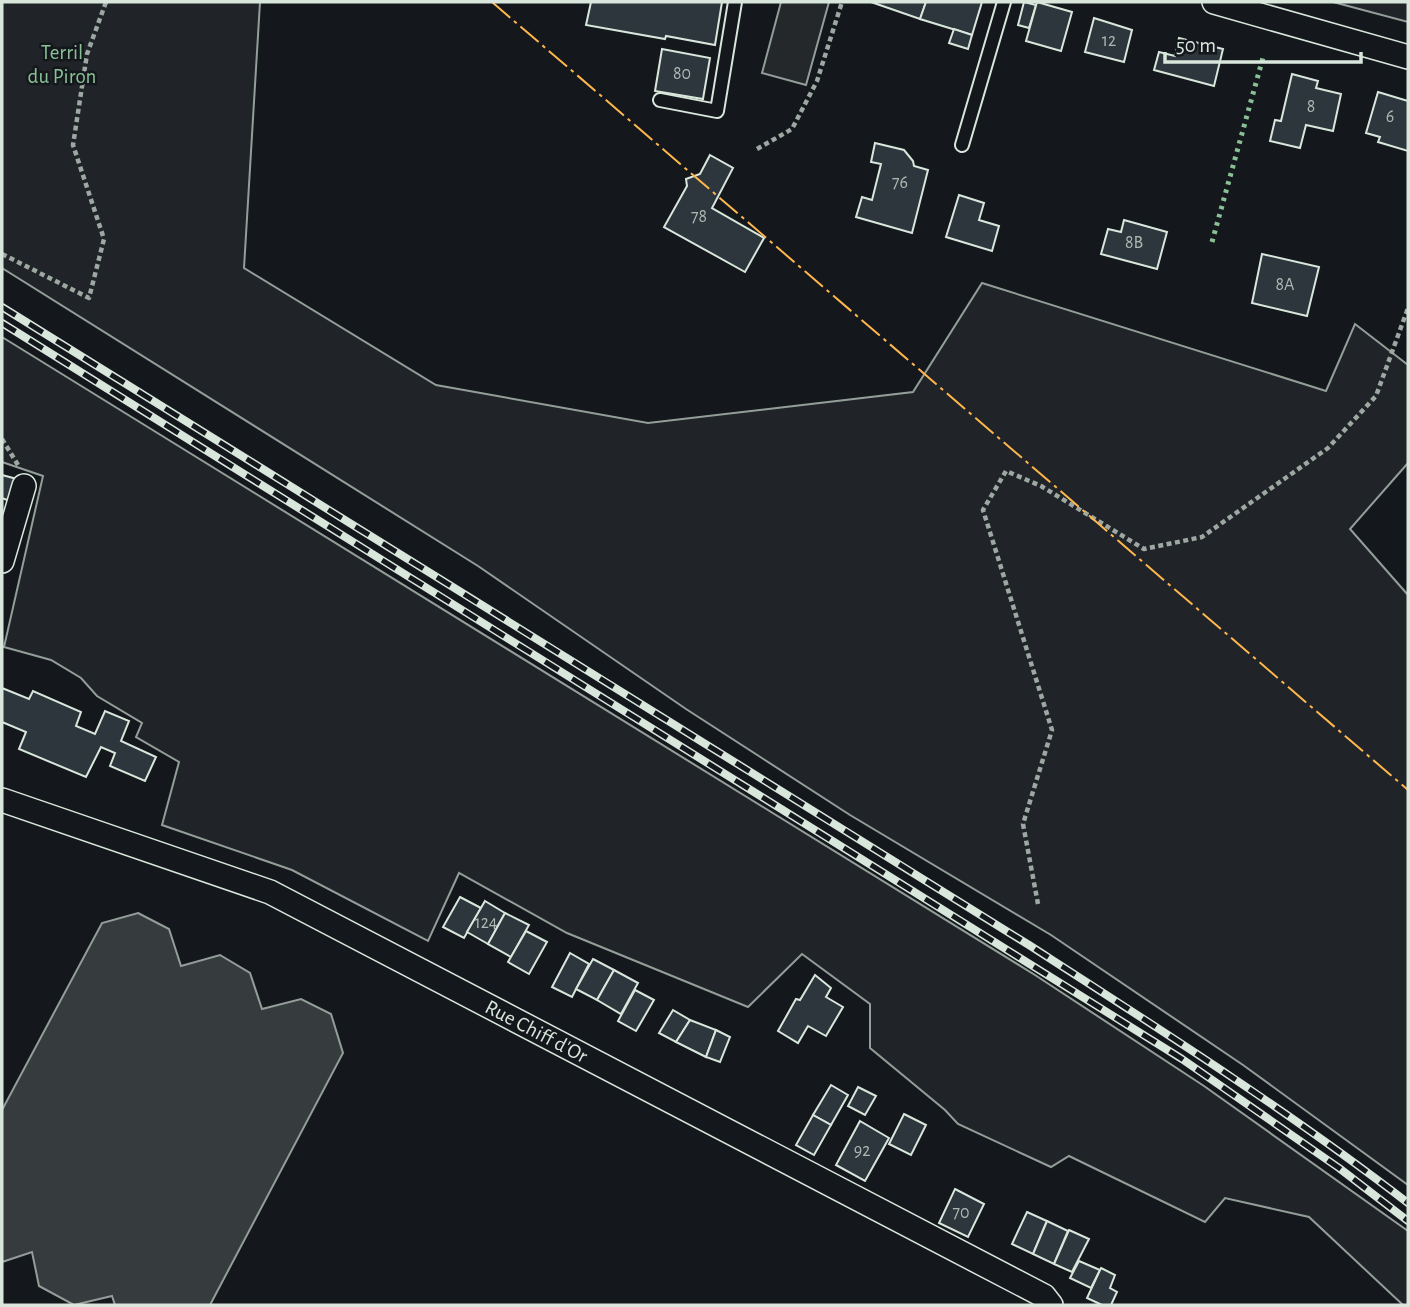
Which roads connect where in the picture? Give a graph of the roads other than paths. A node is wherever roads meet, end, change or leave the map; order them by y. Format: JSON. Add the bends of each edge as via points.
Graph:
{"nodes":[{"id":1,"x":735,"y":2,"type":"edge"},
{"id":2,"x":1004,"y":2,"type":"edge"},
{"id":3,"x":1214,"y":2,"type":"edge"},
{"id":4,"x":1408,"y":57,"type":"edge"},
{"id":5,"x":660,"y":100,"type":"dead end"},
{"id":6,"x":962,"y":145,"type":"dead end"},
{"id":7,"x":24,"y":486,"type":"dead end"},
{"id":8,"x":2,"y":561,"type":"edge"},
{"id":9,"x":2,"y":800,"type":"edge"},
{"id":10,"x":1051,"y":1305,"type":"edge"}],
"edges":[{"from":1,"to":5,"type":"lane","via":[[717,110]]},
{"from":2,"to":6,"type":"lane"},
{"from":3,"to":4,"type":"street"},
{"from":7,"to":8,"type":"street"},
{"from":9,"to":10,"type":"street","name":"Rue Chiff d'Or","via":[[270,892],[1044,1296]]}]}
